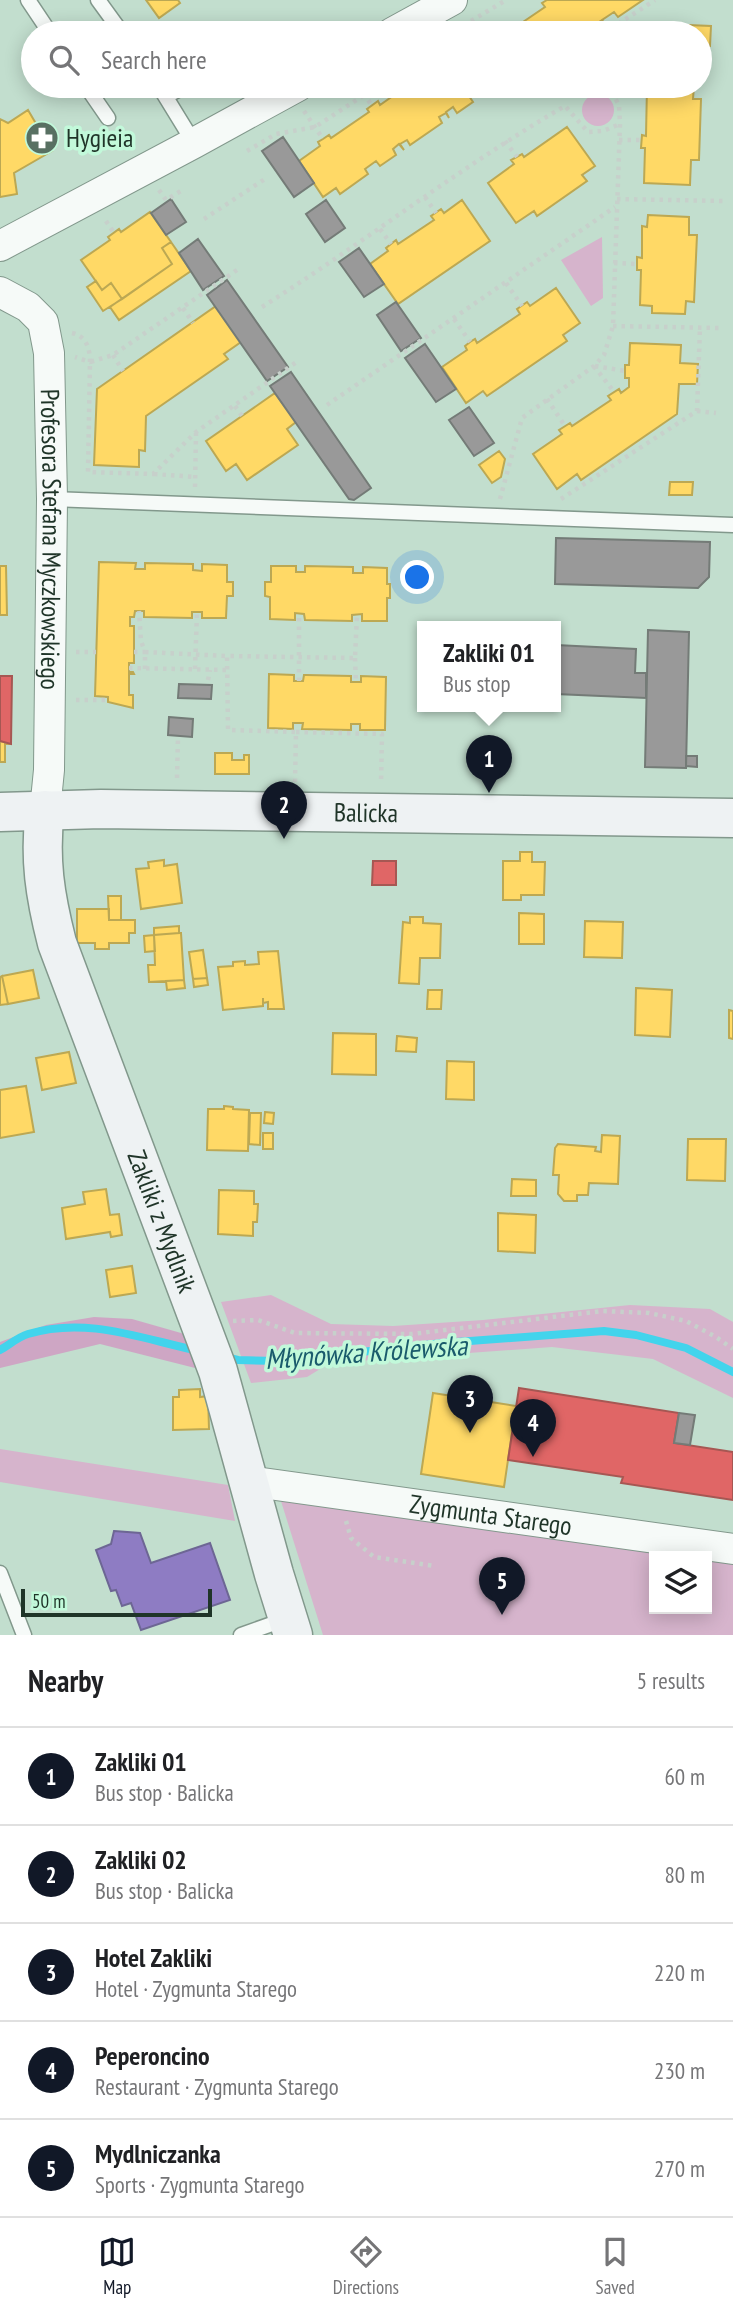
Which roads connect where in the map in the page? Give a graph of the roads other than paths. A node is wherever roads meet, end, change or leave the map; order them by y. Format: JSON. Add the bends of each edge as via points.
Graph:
{"nodes":[{"id":1,"x":28,"y":0,"type":"edge"},
{"id":2,"x":98,"y":0,"type":"edge"},
{"id":3,"x":456,"y":14,"type":"edge"},
{"id":4,"x":42,"y":21,"type":"edge"},
{"id":5,"x":113,"y":21,"type":"edge"},
{"id":6,"x":432,"y":21,"type":"edge"},
{"id":7,"x":94,"y":98,"type":"edge"},
{"id":8,"x":167,"y":98,"type":"edge"},
{"id":9,"x":293,"y":98,"type":"edge"},
{"id":10,"x":108,"y":118,"type":"dead end"},
{"id":11,"x":194,"y":144,"type":"junction"},
{"id":12,"x":0,"y":246,"type":"edge"},
{"id":13,"x":0,"y":292,"type":"edge"},
{"id":14,"x":52,"y":499,"type":"junction"},
{"id":15,"x":733,"y":525,"type":"edge"},
{"id":16,"x":46,"y":810,"type":"junction"},
{"id":17,"x":0,"y":812,"type":"edge"},
{"id":18,"x":733,"y":818,"type":"edge"},
{"id":19,"x":247,"y":1481,"type":"junction"},
{"id":20,"x":733,"y":1549,"type":"edge"},
{"id":21,"x":0,"y":1573,"type":"edge"},
{"id":22,"x":290,"y":1627,"type":"edge"},
{"id":23,"x":24,"y":1635,"type":"edge"},
{"id":24,"x":241,"y":1635,"type":"edge"}],
"edges":[{"from":1,"to":4,"type":"lane"},
{"from":2,"to":5,"type":"lane"},
{"from":3,"to":6,"type":"street"},
{"from":7,"to":10,"type":"lane"},
{"from":8,"to":11,"type":"lane"},
{"from":9,"to":11,"type":"street"},
{"from":11,"to":12,"type":"street"},
{"from":13,"to":14,"type":"street","name":"Profesora Stefana Myczkowskiego","via":[[44,322],[49,353]]},
{"from":14,"to":15,"type":"lane"},
{"from":14,"to":16,"type":"street","name":"Profesora Stefana Myczkowskiego"},
{"from":16,"to":17,"type":"street","name":"Balicka"},
{"from":16,"to":18,"type":"street","name":"Balicka"},
{"from":16,"to":19,"type":"street","name":"Zakliki z Mydlnik","via":[[43,879],[57,943],[209,1348]]},
{"from":19,"to":20,"type":"street","name":"Zygmunta Starego"},
{"from":19,"to":22,"type":"street","name":"Zakliki z Mydlnik"},
{"from":21,"to":23,"type":"lane"},
{"from":22,"to":24,"type":"lane"}]}
